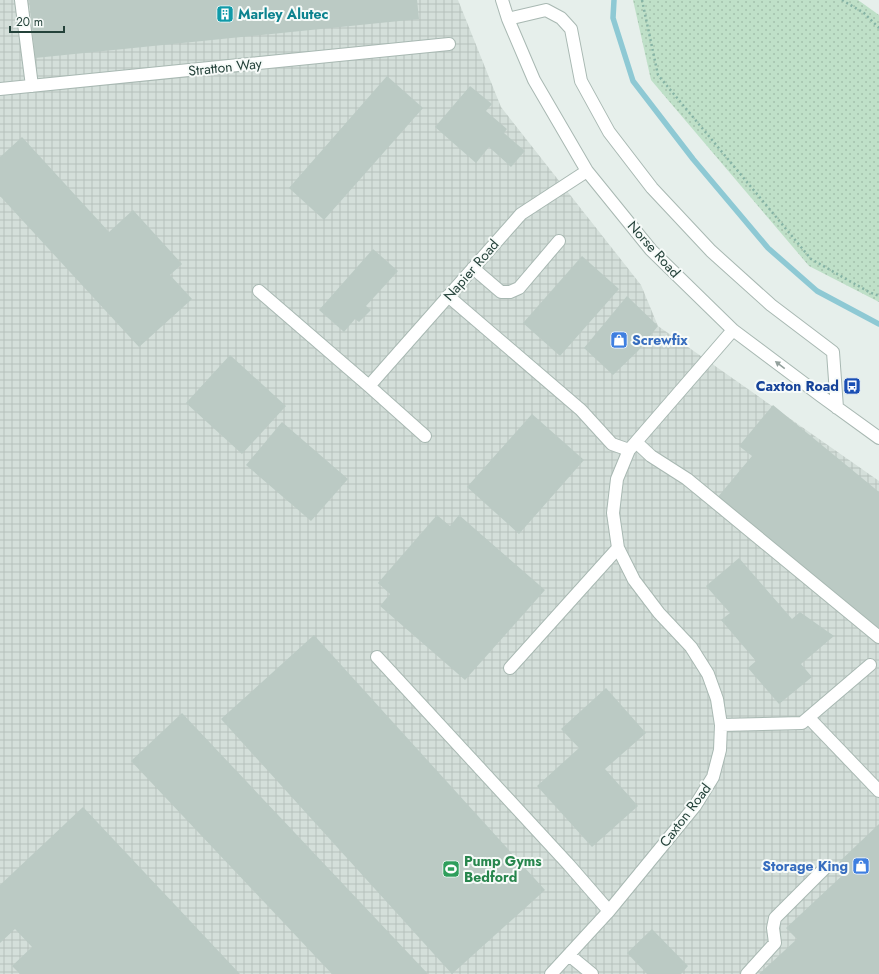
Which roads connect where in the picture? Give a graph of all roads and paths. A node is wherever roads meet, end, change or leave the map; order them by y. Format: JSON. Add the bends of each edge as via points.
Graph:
{"nodes":[{"id":1,"x":21,"y":0,"type":"edge"},
{"id":2,"x":502,"y":0,"type":"edge"},
{"id":3,"x":642,"y":0,"type":"edge"},
{"id":4,"x":842,"y":0,"type":"edge"},
{"id":5,"x":508,"y":19,"type":"junction"},
{"id":6,"x":879,"y":28,"type":"edge"},
{"id":7,"x":449,"y":44,"type":"dead end"},
{"id":8,"x":32,"y":86,"type":"junction"},
{"id":9,"x":0,"y":89,"type":"edge"},
{"id":10,"x":587,"y":171,"type":"junction"},
{"id":11,"x":559,"y":241,"type":"dead end"},
{"id":12,"x":473,"y":268,"type":"junction"},
{"id":13,"x":259,"y":291,"type":"dead end"},
{"id":14,"x":448,"y":296,"type":"junction"},
{"id":15,"x":879,"y":296,"type":"edge"},
{"id":16,"x":733,"y":330,"type":"junction"},
{"id":17,"x":369,"y":386,"type":"junction"},
{"id":18,"x":837,"y":408,"type":"junction"},
{"id":19,"x":425,"y":436,"type":"dead end"},
{"id":20,"x":879,"y":438,"type":"edge"},
{"id":21,"x":633,"y":446,"type":"junction"},
{"id":22,"x":618,"y":548,"type":"junction"},
{"id":23,"x":879,"y":637,"type":"edge"},
{"id":24,"x":377,"y":656,"type":"dead end"},
{"id":25,"x":870,"y":665,"type":"dead end"},
{"id":26,"x":510,"y":668,"type":"dead end"},
{"id":27,"x":809,"y":718,"type":"junction"},
{"id":28,"x":721,"y":725,"type":"junction"},
{"id":29,"x":879,"y":791,"type":"edge"},
{"id":30,"x":827,"y":866,"type":"dead end"},
{"id":31,"x":609,"y":910,"type":"junction"},
{"id":32,"x":569,"y":955,"type":"junction"},
{"id":33,"x":551,"y":974,"type":"edge"},
{"id":34,"x":592,"y":974,"type":"edge"},
{"id":35,"x":747,"y":974,"type":"edge"}],
"edges":[{"from":1,"to":8,"type":"street"},
{"from":2,"to":5,"type":"street","name":"Norse Road"},
{"from":3,"to":15,"type":"path","via":[[658,75],[811,259]]},
{"from":4,"to":6,"type":"path","via":[[864,13]]},
{"from":5,"to":10,"type":"street","name":"Norse Road","via":[[534,80]]},
{"from":5,"to":18,"type":"street","via":[[546,10],[561,18],[571,29],[581,81],[609,132],[652,188],[717,256],[771,305],[833,352]]},
{"from":7,"to":8,"type":"street","name":"Stratton Way"},
{"from":8,"to":9,"type":"street","name":"Stratton Way"},
{"from":10,"to":12,"type":"street","name":"Napier Road","via":[[520,214]]},
{"from":10,"to":16,"type":"street","name":"Norse Road","via":[[651,250]]},
{"from":11,"to":12,"type":"street","via":[[518,288],[510,292],[501,292]]},
{"from":12,"to":14,"type":"street","name":"Napier Road"},
{"from":13,"to":17,"type":"street"},
{"from":14,"to":17,"type":"street","name":"Napier Road"},
{"from":14,"to":21,"type":"street","via":[[581,410],[612,444]]},
{"from":18,"to":16,"type":"street","name":"Norse Road","one_way":true},
{"from":16,"to":21,"type":"street","name":"Caxton Road"},
{"from":17,"to":19,"type":"street"},
{"from":18,"to":20,"type":"street","name":"Norse Road"},
{"from":21,"to":22,"type":"street","name":"Caxton Road","via":[[617,479],[614,513]]},
{"from":21,"to":23,"type":"street","via":[[687,479]]},
{"from":22,"to":26,"type":"street"},
{"from":22,"to":28,"type":"street","name":"Caxton Road","via":[[634,580],[659,614],[691,647],[708,674],[717,699]]},
{"from":24,"to":31,"type":"street"},
{"from":25,"to":27,"type":"street"},
{"from":27,"to":28,"type":"street","via":[[802,723]]},
{"from":27,"to":29,"type":"street"},
{"from":28,"to":31,"type":"street","name":"Caxton Road","via":[[720,750],[713,776],[695,806]]},
{"from":30,"to":35,"type":"street","via":[[775,918],[775,943]]},
{"from":31,"to":32,"type":"street","name":"Caxton Road"},
{"from":32,"to":33,"type":"street","name":"Caxton Road"},
{"from":32,"to":34,"type":"street"}]}
